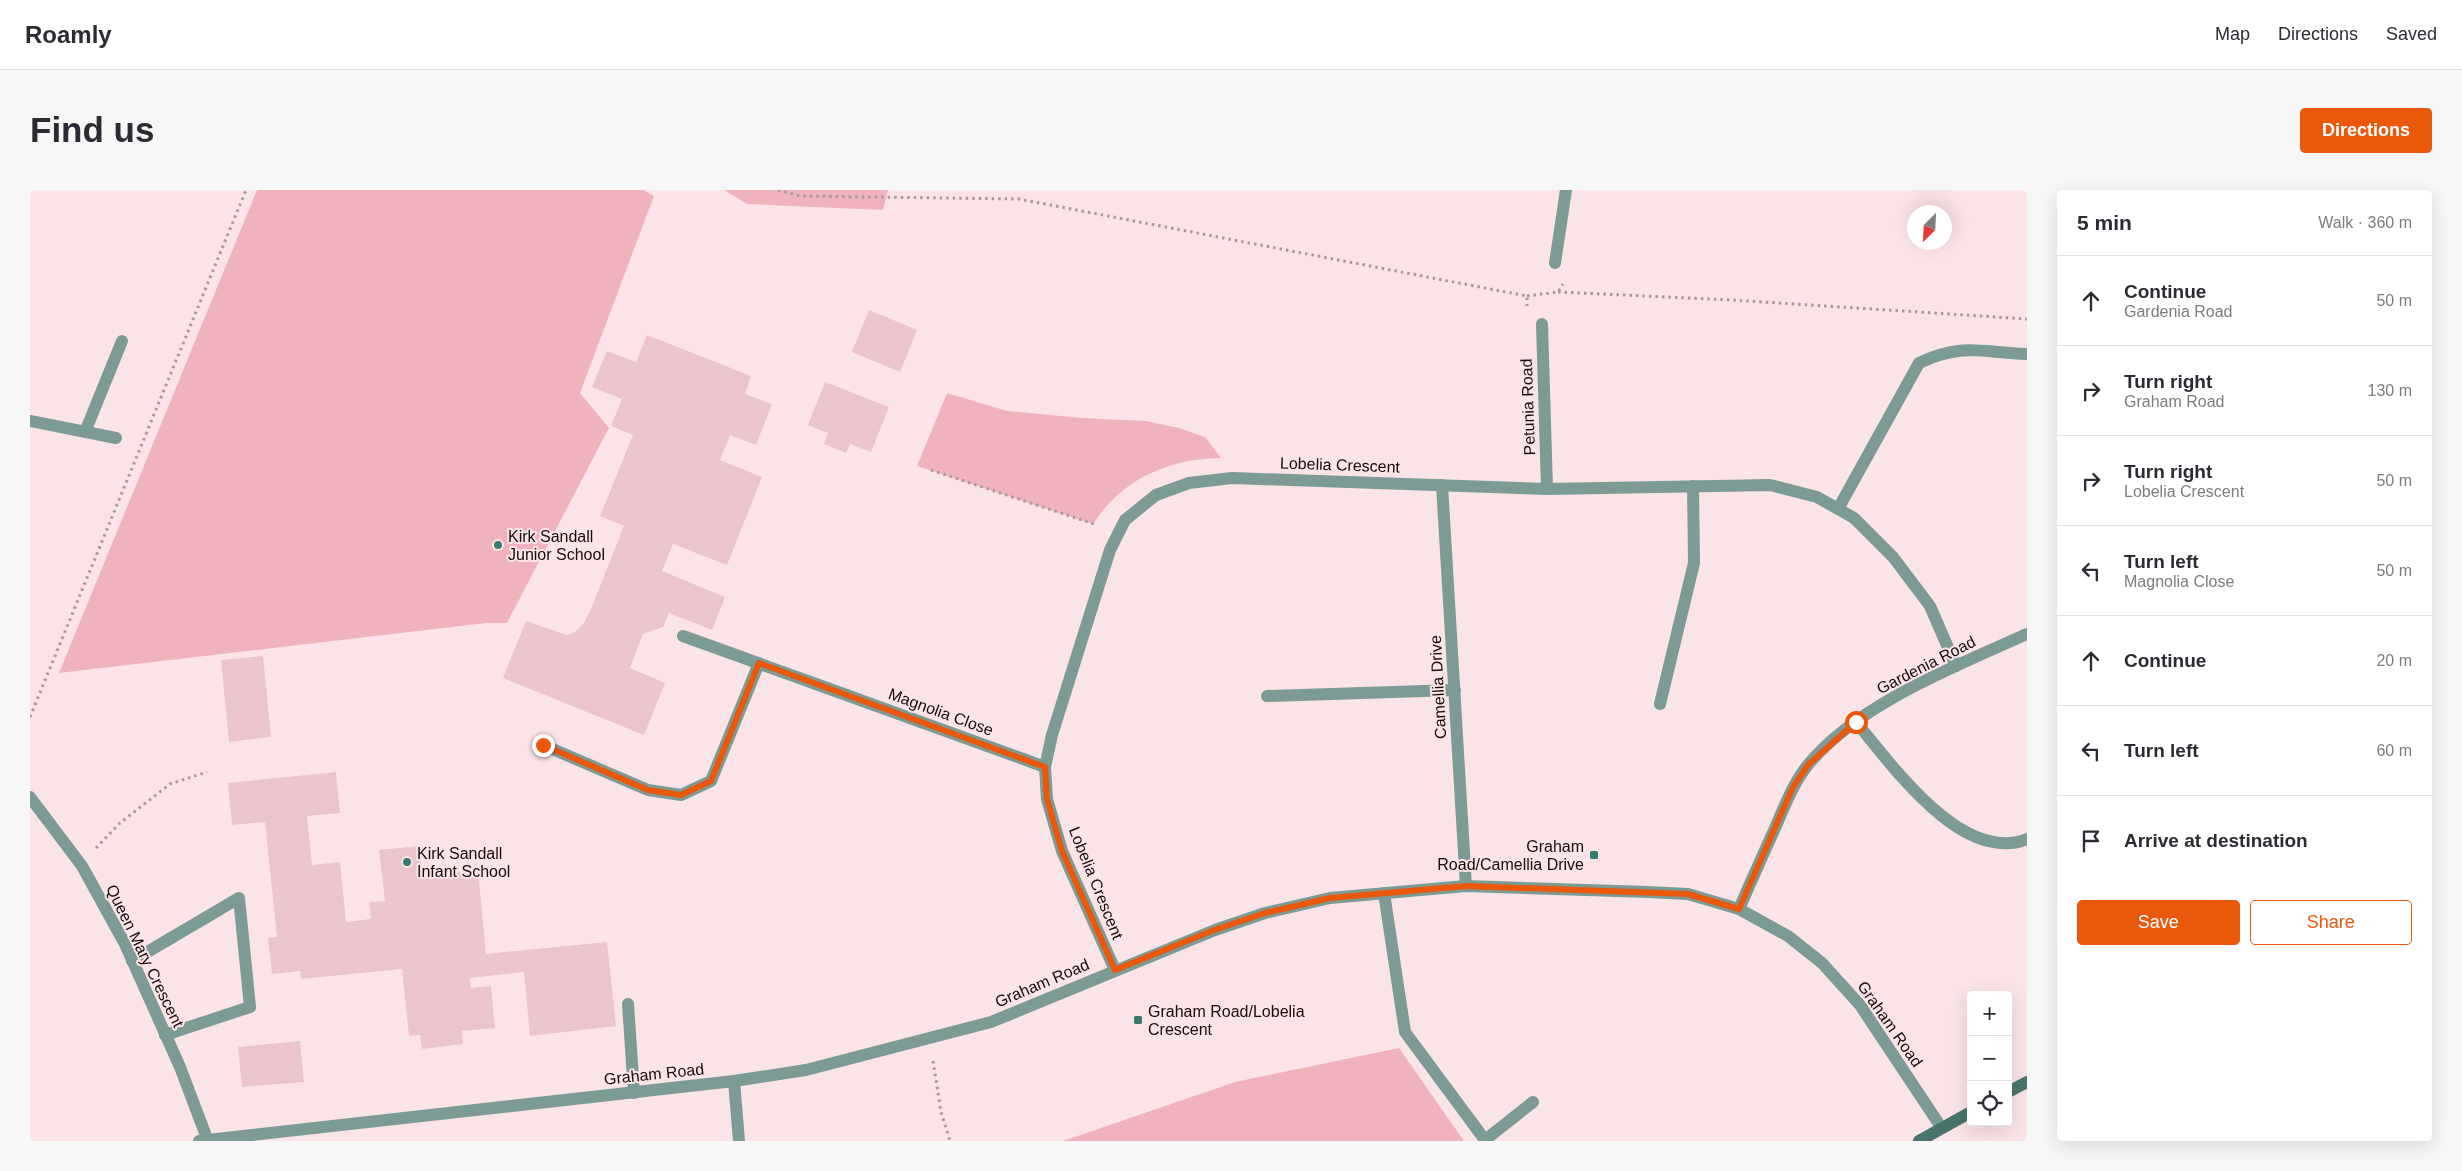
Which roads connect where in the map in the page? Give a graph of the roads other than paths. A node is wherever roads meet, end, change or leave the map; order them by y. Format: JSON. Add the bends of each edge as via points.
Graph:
{"nodes":[{"id":1,"x":1566,"y":190,"type":"edge"},
{"id":2,"x":1556,"y":263,"type":"dead end"},
{"id":3,"x":1542,"y":324,"type":"road end"},
{"id":4,"x":122,"y":341,"type":"dead end"},
{"id":5,"x":2027,"y":354,"type":"edge"},
{"id":6,"x":30,"y":421,"type":"edge"},
{"id":7,"x":85,"y":432,"type":"junction"},
{"id":8,"x":116,"y":438,"type":"dead end"},
{"id":9,"x":1442,"y":486,"type":"junction"},
{"id":10,"x":1693,"y":486,"type":"junction"},
{"id":11,"x":1547,"y":489,"type":"junction"},
{"id":12,"x":1838,"y":509,"type":"junction"},
{"id":13,"x":2027,"y":634,"type":"edge"},
{"id":14,"x":683,"y":636,"type":"dead end"},
{"id":15,"x":759,"y":663,"type":"junction"},
{"id":16,"x":1956,"y":666,"type":"junction"},
{"id":17,"x":1454,"y":690,"type":"junction"},
{"id":18,"x":1267,"y":696,"type":"dead end"},
{"id":19,"x":1660,"y":704,"type":"dead end"},
{"id":20,"x":1856,"y":722,"type":"junction"},
{"id":21,"x":543,"y":745,"type":"dead end"},
{"id":22,"x":1045,"y":767,"type":"junction"},
{"id":23,"x":30,"y":797,"type":"edge"},
{"id":24,"x":2027,"y":839,"type":"edge"},
{"id":25,"x":1466,"y":886,"type":"junction"},
{"id":26,"x":1384,"y":893,"type":"junction"},
{"id":27,"x":1739,"y":909,"type":"junction"},
{"id":28,"x":132,"y":961,"type":"junction"},
{"id":29,"x":1115,"y":970,"type":"junction"},
{"id":30,"x":628,"y":1004,"type":"dead end"},
{"id":31,"x":165,"y":1035,"type":"junction"},
{"id":32,"x":734,"y":1081,"type":"junction"},
{"id":33,"x":2027,"y":1082,"type":"edge"},
{"id":34,"x":2012,"y":1090,"type":"edge"},
{"id":35,"x":634,"y":1092,"type":"junction"},
{"id":36,"x":1533,"y":1102,"type":"dead end"},
{"id":37,"x":1967,"y":1114,"type":"edge"},
{"id":38,"x":1941,"y":1127,"type":"junction"},
{"id":39,"x":205,"y":1141,"type":"edge"},
{"id":40,"x":739,"y":1141,"type":"edge"},
{"id":41,"x":1919,"y":1141,"type":"edge"}],
"edges":[{"from":1,"to":2,"type":"street"},
{"from":3,"to":11,"type":"street","name":"Petunia Road"},
{"from":4,"to":7,"type":"street"},
{"from":5,"to":12,"type":"street","via":[[1959,349],[1919,363]]},
{"from":6,"to":7,"type":"street"},
{"from":7,"to":8,"type":"street"},
{"from":9,"to":11,"type":"street","name":"Lobelia Crescent"},
{"from":9,"to":17,"type":"street","name":"Camellia Drive"},
{"from":9,"to":22,"type":"street","name":"Lobelia Crescent","via":[[1232,478],[1189,482],[1156,495],[1125,520],[1110,550],[1052,734]]},
{"from":10,"to":11,"type":"street","name":"Lobelia Crescent"},
{"from":10,"to":12,"type":"street","name":"Lobelia Crescent","via":[[1770,485],[1816,497]]},
{"from":10,"to":19,"type":"street","via":[[1694,563]]},
{"from":12,"to":16,"type":"street","name":"Lobelia Crescent","via":[[1854,518],[1893,557],[1930,606]]},
{"from":13,"to":16,"type":"street","name":"Gardenia Road"},
{"from":14,"to":15,"type":"street","name":"Magnolia Close"},
{"from":15,"to":21,"type":"street","via":[[711,781],[681,795],[648,790]]},
{"from":15,"to":22,"type":"street","name":"Magnolia Close"},
{"from":16,"to":20,"type":"street","name":"Gardenia Road","via":[[1903,692]]},
{"from":17,"to":18,"type":"street"},
{"from":17,"to":25,"type":"street","name":"Camellia Drive"},
{"from":20,"to":24,"type":"street","via":[[1919,796],[1946,819],[1992,843],[2014,844]]},
{"from":20,"to":27,"type":"street","name":"Gardenia Road","via":[[1808,765],[1793,787]]},
{"from":22,"to":29,"type":"street","name":"Lobelia Crescent","via":[[1047,799],[1062,851]]},
{"from":23,"to":28,"type":"street","name":"Queen Mary Crescent","via":[[82,866]]},
{"from":25,"to":26,"type":"street","name":"Graham Road"},
{"from":25,"to":27,"type":"street","name":"Graham Road","via":[[1688,894]]},
{"from":26,"to":29,"type":"street","name":"Graham Road","via":[[1330,898],[1265,913]]},
{"from":26,"to":36,"type":"street","via":[[1405,1032],[1485,1140]]},
{"from":27,"to":38,"type":"street","name":"Graham Road","via":[[1788,936],[1822,963],[1860,1005]]},
{"from":28,"to":31,"type":"street","name":"Queen Mary Crescent"},
{"from":28,"to":31,"type":"street","via":[[239,898],[250,1007]]},
{"from":29,"to":32,"type":"street","name":"Graham Road","via":[[991,1022],[806,1070]]},
{"from":30,"to":35,"type":"street"},
{"from":31,"to":39,"type":"street","name":"Queen Mary Crescent"},
{"from":32,"to":35,"type":"street","name":"Graham Road"},
{"from":32,"to":40,"type":"street"},
{"from":33,"to":34,"type":"street"},
{"from":35,"to":39,"type":"street","name":"Graham Road"},
{"from":37,"to":38,"type":"street"},
{"from":38,"to":41,"type":"street"}]}
